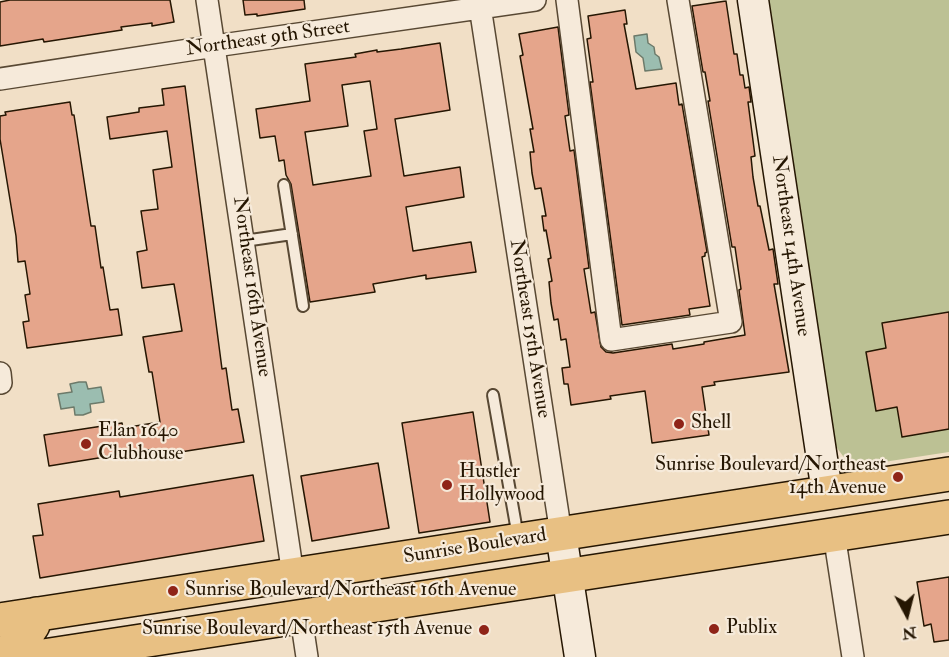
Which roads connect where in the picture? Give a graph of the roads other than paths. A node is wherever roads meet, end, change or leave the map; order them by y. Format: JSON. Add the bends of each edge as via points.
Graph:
{"nodes":[{"id":1,"x":207,"y":0,"type":"edge"},
{"id":2,"x":536,"y":0,"type":"edge"},
{"id":3,"x":567,"y":0,"type":"edge"},
{"id":4,"x":678,"y":0,"type":"edge"},
{"id":5,"x":753,"y":0,"type":"edge"},
{"id":6,"x":479,"y":4,"type":"edge"},
{"id":7,"x":214,"y":46,"type":"junction"},
{"id":8,"x":0,"y":79,"type":"edge"},
{"id":9,"x":284,"y":185,"type":"dead end"},
{"id":10,"x":292,"y":234,"type":"junction"},
{"id":11,"x":244,"y":241,"type":"junction"},
{"id":12,"x":303,"y":306,"type":"dead end"},
{"id":13,"x":493,"y":395,"type":"dead end"},
{"id":14,"x":949,"y":474,"type":"edge"},
{"id":15,"x":827,"y":492,"type":"junction"},
{"id":16,"x":949,"y":517,"type":"edge"},
{"id":17,"x":561,"y":534,"type":"junction"},
{"id":18,"x":834,"y":534,"type":"junction"},
{"id":19,"x":518,"y":540,"type":"junction"},
{"id":20,"x":293,"y":575,"type":"junction"},
{"id":21,"x":567,"y":575,"type":"junction"},
{"id":22,"x":36,"y":614,"type":"junction"},
{"id":23,"x":301,"y":616,"type":"junction"},
{"id":24,"x":0,"y":620,"type":"edge"},
{"id":25,"x":2,"y":657,"type":"edge"},
{"id":26,"x":39,"y":657,"type":"edge"},
{"id":27,"x":307,"y":657,"type":"edge"},
{"id":28,"x":580,"y":657,"type":"edge"},
{"id":29,"x":853,"y":657,"type":"edge"}],
"edges":[{"from":1,"to":7,"type":"street","name":"Northeast 16th Avenue"},
{"from":2,"to":6,"type":"street","name":"Northeast 9th Street"},
{"from":3,"to":4,"type":"street","via":[[611,340],[731,322]]},
{"from":5,"to":15,"type":"street","name":"Northeast 14th Avenue"},
{"from":6,"to":7,"type":"street","name":"Northeast 9th Street"},
{"from":6,"to":17,"type":"street","name":"Northeast 15th Avenue"},
{"from":7,"to":8,"type":"street","name":"Northeast 9th Street"},
{"from":7,"to":11,"type":"street","name":"Northeast 16th Avenue"},
{"from":9,"to":10,"type":"lane"},
{"from":10,"to":11,"type":"lane"},
{"from":10,"to":12,"type":"lane"},
{"from":11,"to":20,"type":"street","name":"Northeast 16th Avenue"},
{"from":13,"to":19,"type":"lane"},
{"from":14,"to":15,"type":"main road","name":"Sunrise Boulevard"},
{"from":15,"to":17,"type":"main road","name":"Sunrise Boulevard"},
{"from":16,"to":18,"type":"main road"},
{"from":17,"to":19,"type":"main road","name":"Sunrise Boulevard"},
{"from":17,"to":21,"type":"street","name":"Northeast 15th Avenue"},
{"from":18,"to":21,"type":"main road"},
{"from":18,"to":29,"type":"street"},
{"from":19,"to":20,"type":"main road","name":"Sunrise Boulevard"},
{"from":20,"to":22,"type":"main road","name":"Sunrise Boulevard"},
{"from":21,"to":23,"type":"main road"},
{"from":21,"to":28,"type":"street","name":"Northeast 15th Avenue"},
{"from":22,"to":24,"type":"main road","name":"Sunrise Boulevard"},
{"from":22,"to":25,"type":"main road","via":[[25,637]]},
{"from":23,"to":26,"type":"main road"},
{"from":23,"to":27,"type":"street"}]}
